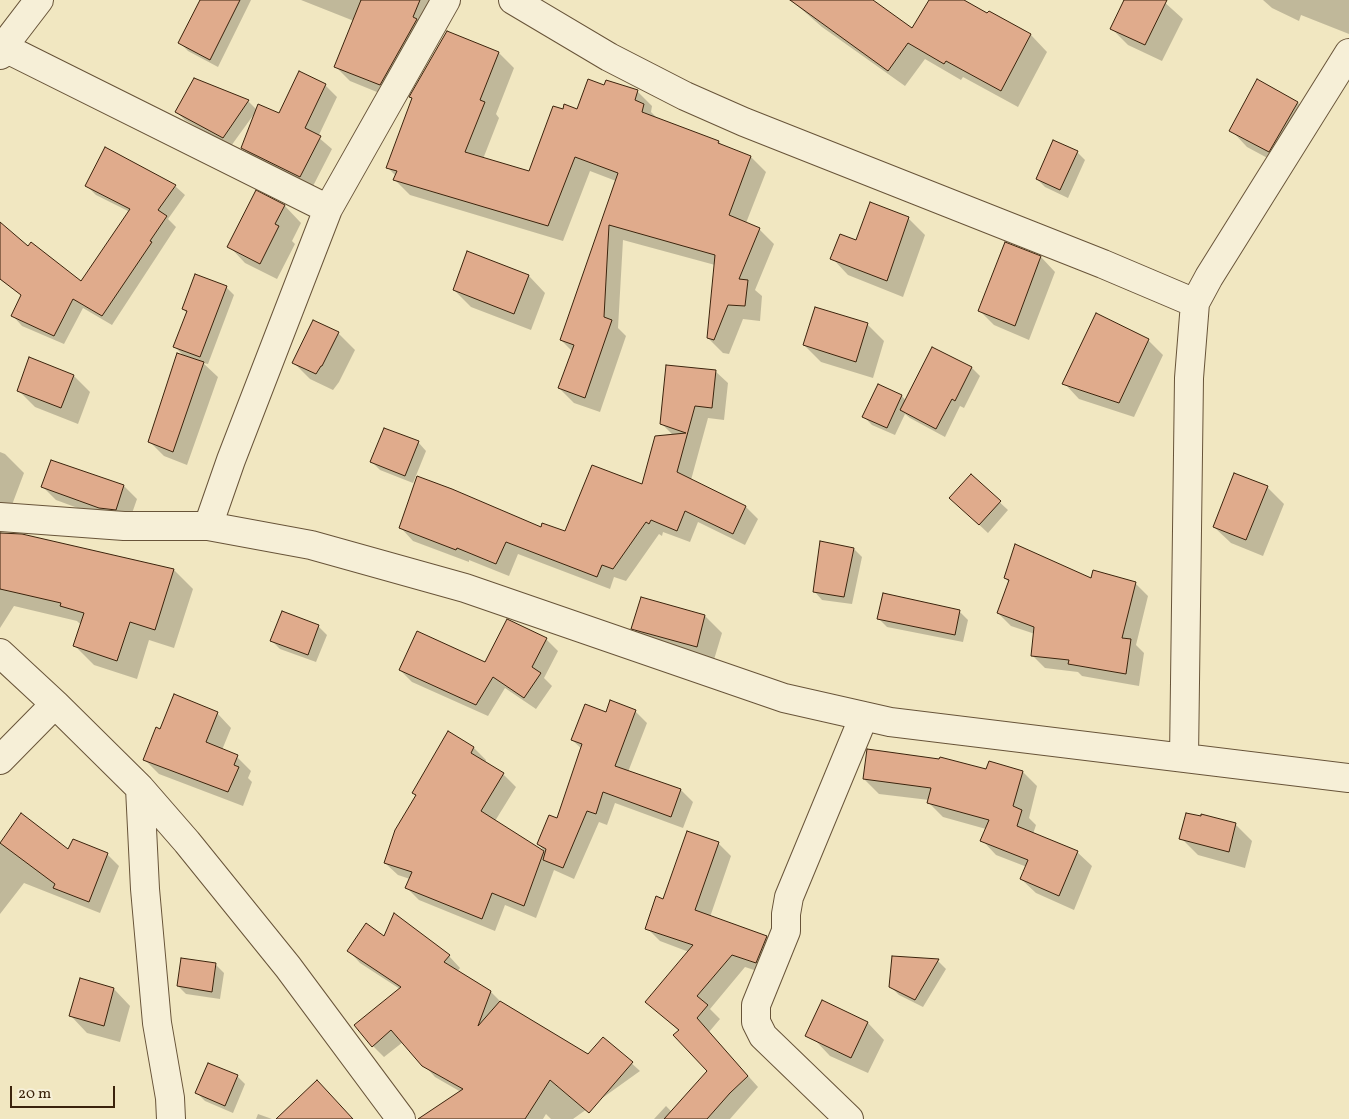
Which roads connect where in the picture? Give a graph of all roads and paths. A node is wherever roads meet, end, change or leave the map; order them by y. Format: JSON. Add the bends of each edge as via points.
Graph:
{"nodes":[{"id":1,"x":39,"y":0,"type":"edge"},
{"id":2,"x":446,"y":0,"type":"edge"},
{"id":3,"x":513,"y":0,"type":"edge"},
{"id":4,"x":2,"y":51,"type":"edge"},
{"id":5,"x":1349,"y":54,"type":"edge"},
{"id":6,"x":328,"y":209,"type":"junction"},
{"id":7,"x":1195,"y":303,"type":"junction"},
{"id":8,"x":0,"y":517,"type":"edge"},
{"id":9,"x":208,"y":526,"type":"junction"},
{"id":10,"x":0,"y":653,"type":"edge"},
{"id":11,"x":55,"y":704,"type":"junction"},
{"id":12,"x":864,"y":716,"type":"junction"},
{"id":13,"x":1184,"y":758,"type":"junction"},
{"id":14,"x":0,"y":760,"type":"edge"},
{"id":15,"x":1349,"y":778,"type":"edge"},
{"id":16,"x":140,"y":788,"type":"junction"},
{"id":17,"x":171,"y":1119,"type":"edge"},
{"id":18,"x":401,"y":1119,"type":"edge"},
{"id":19,"x":849,"y":1119,"type":"edge"}],
"edges":[{"from":1,"to":4,"type":"street"},
{"from":2,"to":6,"type":"street"},
{"from":3,"to":7,"type":"street","via":[[609,57],[685,96]]},
{"from":4,"to":6,"type":"street"},
{"from":5,"to":7,"type":"street"},
{"from":6,"to":9,"type":"street"},
{"from":7,"to":13,"type":"street","via":[[1188,378]]},
{"from":8,"to":9,"type":"street","via":[[124,526]]},
{"from":9,"to":12,"type":"street","via":[[311,545],[465,588],[784,698]]},
{"from":10,"to":11,"type":"street"},
{"from":11,"to":14,"type":"street"},
{"from":11,"to":16,"type":"street"},
{"from":12,"to":13,"type":"street","via":[[890,722]]},
{"from":12,"to":19,"type":"street","via":[[789,897],[786,931],[756,1005],[756,1022],[763,1036]]},
{"from":13,"to":15,"type":"street"},
{"from":16,"to":17,"type":"street","via":[[157,1023]]},
{"from":16,"to":18,"type":"street","via":[[288,968]]}]}
